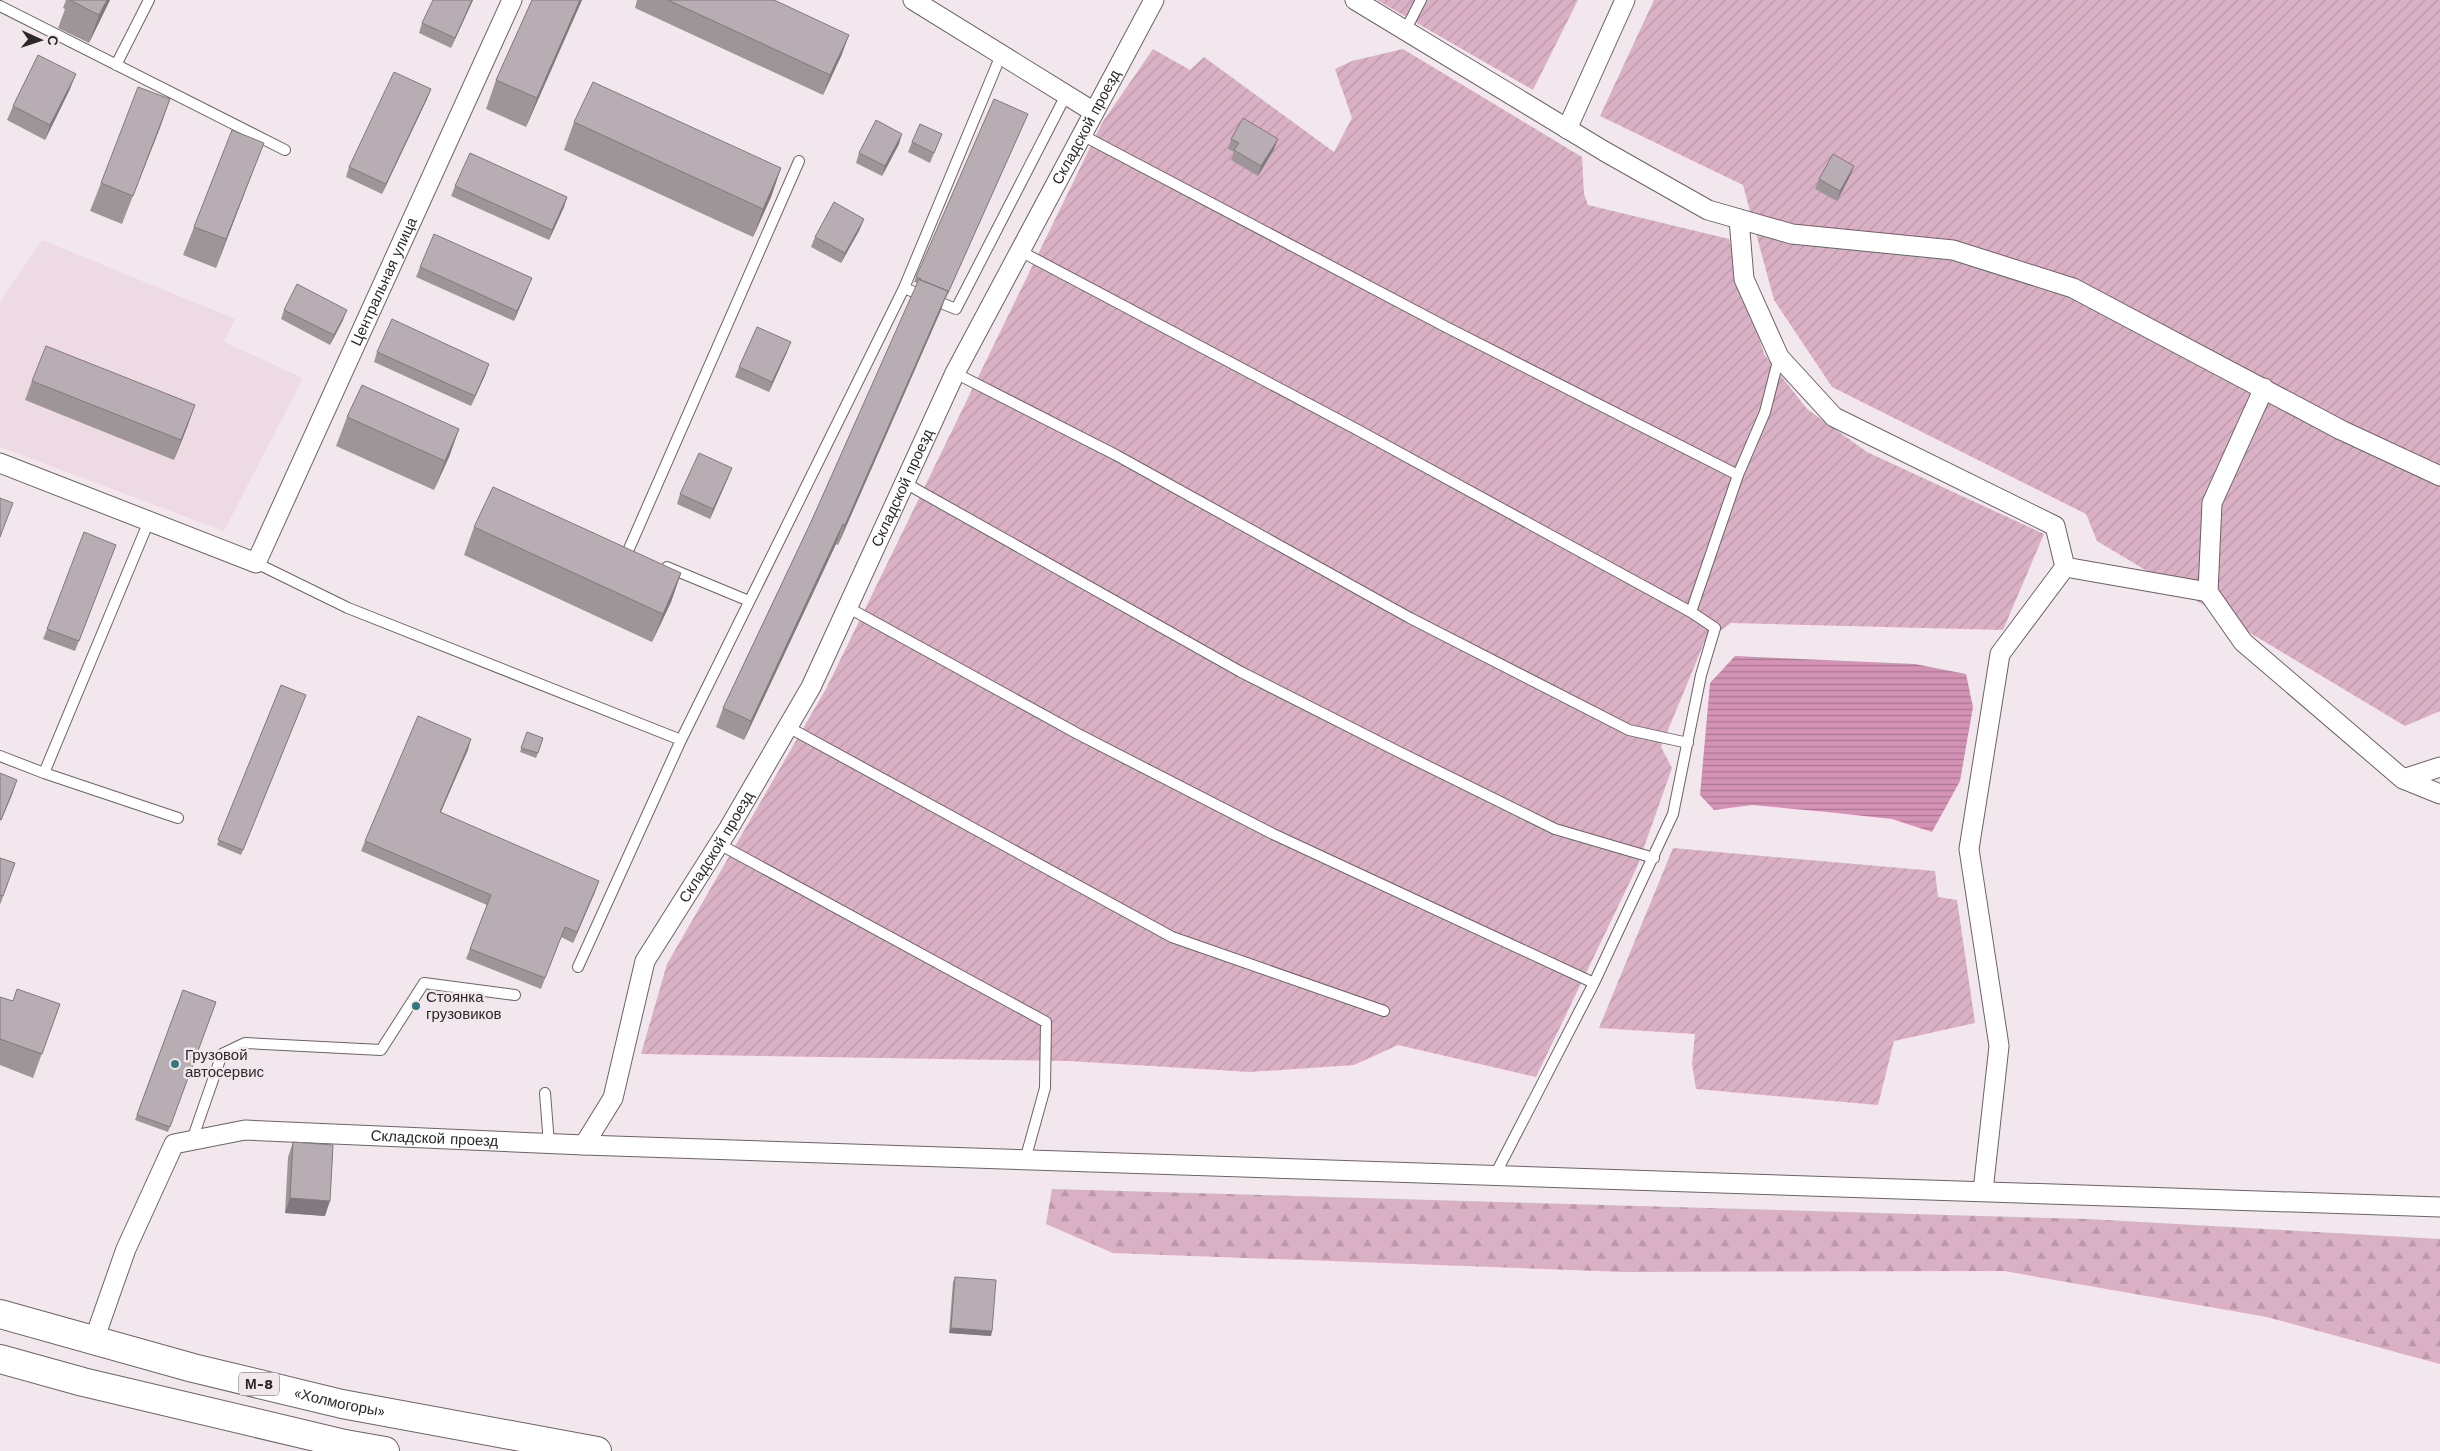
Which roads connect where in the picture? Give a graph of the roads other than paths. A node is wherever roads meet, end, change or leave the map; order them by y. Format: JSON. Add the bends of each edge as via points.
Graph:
{"nodes":[{"id":1,"x":150,"y":0,"type":"edge"},
{"id":2,"x":512,"y":0,"type":"edge"},
{"id":3,"x":912,"y":0,"type":"edge"},
{"id":4,"x":1154,"y":0,"type":"edge"},
{"id":5,"x":1355,"y":0,"type":"edge"},
{"id":6,"x":1421,"y":0,"type":"edge"},
{"id":7,"x":1626,"y":0,"type":"edge"},
{"id":8,"x":0,"y":6,"type":"edge"},
{"id":9,"x":1406,"y":31,"type":"junction"},
{"id":10,"x":1002,"y":55,"type":"junction"},
{"id":11,"x":116,"y":65,"type":"junction"},
{"id":12,"x":1066,"y":95,"type":"junction"},
{"id":13,"x":1094,"y":112,"type":"junction"},
{"id":14,"x":1567,"y":129,"type":"junction"},
{"id":15,"x":1082,"y":135,"type":"junction"},
{"id":16,"x":285,"y":150,"type":"dead end"},
{"id":17,"x":799,"y":161,"type":"dead end"},
{"id":18,"x":1739,"y":219,"type":"junction"},
{"id":19,"x":1020,"y":251,"type":"junction"},
{"id":20,"x":904,"y":288,"type":"junction"},
{"id":21,"x":1778,"y":357,"type":"junction"},
{"id":22,"x":955,"y":373,"type":"junction"},
{"id":23,"x":2264,"y":388,"type":"junction"},
{"id":24,"x":0,"y":463,"type":"edge"},
{"id":25,"x":1738,"y":475,"type":"junction"},
{"id":26,"x":2440,"y":476,"type":"edge"},
{"id":27,"x":905,"y":483,"type":"junction"},
{"id":28,"x":149,"y":521,"type":"junction"},
{"id":29,"x":627,"y":551,"type":"edge"},
{"id":30,"x":256,"y":562,"type":"junction"},
{"id":31,"x":654,"y":562,"type":"edge"},
{"id":32,"x":2065,"y":567,"type":"junction"},
{"id":33,"x":2208,"y":592,"type":"junction"},
{"id":34,"x":749,"y":601,"type":"junction"},
{"id":35,"x":847,"y":607,"type":"junction"},
{"id":36,"x":1690,"y":612,"type":"junction"},
{"id":37,"x":788,"y":727,"type":"junction"},
{"id":38,"x":681,"y":740,"type":"junction"},
{"id":39,"x":1688,"y":743,"type":"junction"},
{"id":40,"x":0,"y":756,"type":"edge"},
{"id":41,"x":2440,"y":768,"type":"edge"},
{"id":42,"x":44,"y":773,"type":"junction"},
{"id":43,"x":2403,"y":779,"type":"junction"},
{"id":44,"x":2440,"y":794,"type":"edge"},
{"id":45,"x":178,"y":818,"type":"dead end"},
{"id":46,"x":719,"y":844,"type":"junction"},
{"id":47,"x":1654,"y":858,"type":"junction"},
{"id":48,"x":578,"y":967,"type":"dead end"},
{"id":49,"x":1594,"y":983,"type":"junction"},
{"id":50,"x":515,"y":995,"type":"dead end"},
{"id":51,"x":1384,"y":1011,"type":"dead end"},
{"id":52,"x":545,"y":1094,"type":"dead end"},
{"id":53,"x":192,"y":1140,"type":"junction"},
{"id":54,"x":548,"y":1144,"type":"junction"},
{"id":55,"x":584,"y":1145,"type":"junction"},
{"id":56,"x":1025,"y":1160,"type":"junction"},
{"id":57,"x":1495,"y":1175,"type":"junction"},
{"id":58,"x":1983,"y":1191,"type":"junction"},
{"id":59,"x":2440,"y":1207,"type":"edge"},
{"id":60,"x":0,"y":1314,"type":"edge"},
{"id":61,"x":94,"y":1340,"type":"junction"},
{"id":62,"x":0,"y":1359,"type":"edge"},
{"id":63,"x":385,"y":1451,"type":"edge"},
{"id":64,"x":597,"y":1451,"type":"edge"}],
"edges":[{"from":1,"to":11,"type":"lane"},
{"from":2,"to":30,"type":"street","name":"Центральная улица"},
{"from":3,"to":10,"type":"street"},
{"from":4,"to":13,"type":"street","name":"Складской проезд"},
{"from":5,"to":9,"type":"street"},
{"from":6,"to":9,"type":"lane"},
{"from":7,"to":14,"type":"street"},
{"from":8,"to":11,"type":"lane"},
{"from":9,"to":14,"type":"street"},
{"from":10,"to":12,"type":"street"},
{"from":10,"to":20,"type":"lane"},
{"from":11,"to":16,"type":"lane"},
{"from":12,"to":13,"type":"street"},
{"from":12,"to":20,"type":"lane","via":[[956,309]]},
{"from":13,"to":15,"type":"street","name":"Складской проезд"},
{"from":14,"to":18,"type":"street","via":[[1708,210]]},
{"from":15,"to":19,"type":"street","name":"Складской проезд"},
{"from":15,"to":25,"type":"lane","via":[[1448,328]]},
{"from":17,"to":29,"type":"lane"},
{"from":18,"to":21,"type":"street","via":[[1744,279]]},
{"from":18,"to":23,"type":"street","via":[[1792,234],[1953,250],[2073,288]]},
{"from":19,"to":22,"type":"street","name":"Складской проезд"},
{"from":19,"to":36,"type":"lane","via":[[1356,429]]},
{"from":20,"to":34,"type":"lane"},
{"from":21,"to":25,"type":"lane","via":[[1765,412]]},
{"from":21,"to":32,"type":"street","via":[[1834,417],[2056,526]]},
{"from":22,"to":27,"type":"street","name":"Складской проезд"},
{"from":22,"to":39,"type":"lane","via":[[1116,455],[1410,618],[1629,730]]},
{"from":23,"to":26,"type":"street","via":[[2341,430]]},
{"from":23,"to":33,"type":"street","via":[[2212,503]]},
{"from":24,"to":28,"type":"street"},
{"from":25,"to":36,"type":"lane"},
{"from":27,"to":35,"type":"street","name":"Складской проезд"},
{"from":27,"to":47,"type":"lane","via":[[1241,672],[1397,751],[1555,829]]},
{"from":28,"to":30,"type":"street"},
{"from":28,"to":42,"type":"lane"},
{"from":30,"to":38,"type":"lane","via":[[348,608]]},
{"from":31,"to":34,"type":"lane"},
{"from":32,"to":33,"type":"street"},
{"from":32,"to":58,"type":"street","via":[[2000,654],[1969,849],[1998,1046]]},
{"from":33,"to":43,"type":"street","via":[[2243,642]]},
{"from":34,"to":38,"type":"lane"},
{"from":35,"to":37,"type":"street","name":"Складской проезд","via":[[811,688]]},
{"from":35,"to":49,"type":"lane","via":[[1078,734],[1273,834]]},
{"from":36,"to":39,"type":"lane","via":[[1715,628],[1701,676]]},
{"from":37,"to":46,"type":"street","name":"Складской проезд"},
{"from":37,"to":51,"type":"lane","via":[[1172,937]]},
{"from":38,"to":48,"type":"lane"},
{"from":39,"to":47,"type":"lane","via":[[1674,814]]},
{"from":40,"to":42,"type":"lane"},
{"from":41,"to":43,"type":"street"},
{"from":42,"to":45,"type":"lane"},
{"from":43,"to":44,"type":"street"},
{"from":46,"to":55,"type":"street","name":"Складской проезд","via":[[645,961],[613,1098]]},
{"from":46,"to":56,"type":"lane","via":[[1046,1022],[1045,1088]]},
{"from":47,"to":49,"type":"lane"},
{"from":49,"to":57,"type":"lane"},
{"from":50,"to":53,"type":"lane","via":[[424,983],[381,1050],[246,1043],[222,1054]]},
{"from":52,"to":54,"type":"lane"},
{"from":53,"to":54,"type":"street","name":"Складской проезд","via":[[245,1130]]},
{"from":53,"to":61,"type":"street","name":"Складской проезд","via":[[174,1144],[126,1249]]},
{"from":54,"to":55,"type":"street","name":"Складской проезд"},
{"from":55,"to":56,"type":"street"},
{"from":56,"to":57,"type":"street"},
{"from":57,"to":58,"type":"street"},
{"from":58,"to":59,"type":"street"},
{"from":60,"to":61,"type":"highway","name":"«Холмогоры»","number":"М-8"},
{"from":61,"to":64,"type":"highway","name":"«Холмогоры»","number":"М-8","via":[[342,1404]]},
{"from":62,"to":63,"type":"highway","number":"М-8","via":[[93,1384]]}]}
